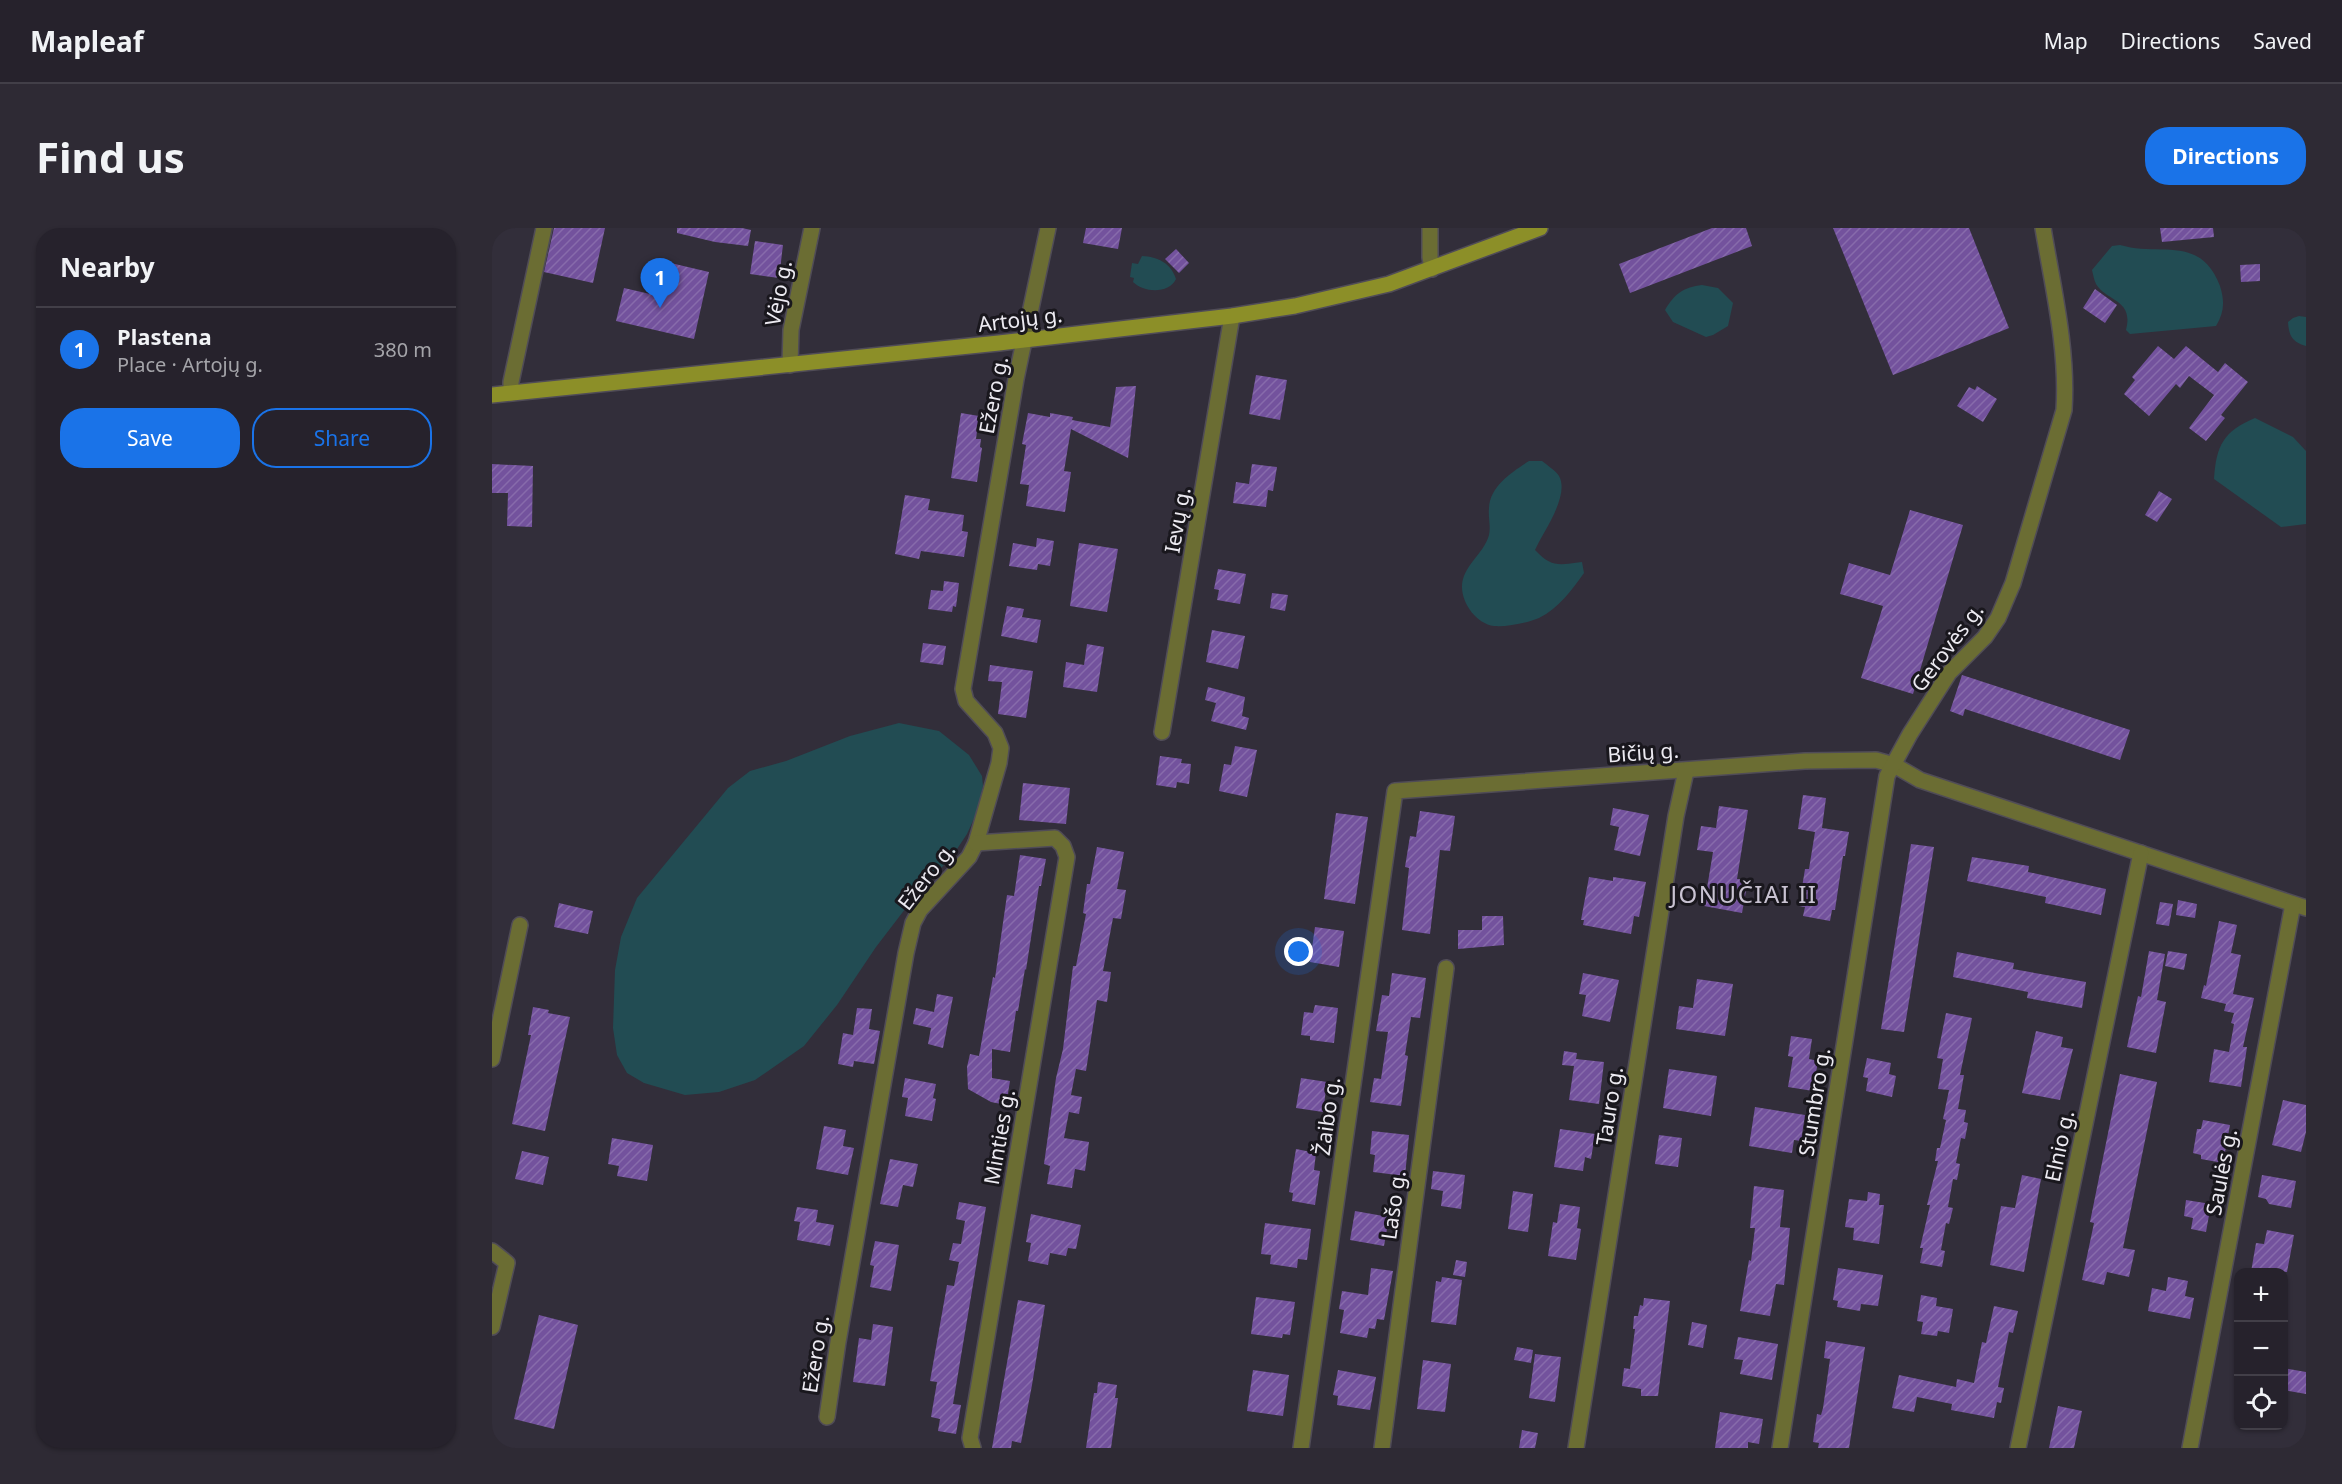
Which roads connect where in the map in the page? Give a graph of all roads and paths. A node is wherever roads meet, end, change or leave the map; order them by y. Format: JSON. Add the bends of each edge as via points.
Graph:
{"nodes":[{"id":1,"x":544,"y":228,"type":"edge"},
{"id":2,"x":812,"y":228,"type":"edge"},
{"id":3,"x":1048,"y":228,"type":"edge"},
{"id":4,"x":1430,"y":228,"type":"edge"},
{"id":5,"x":1540,"y":228,"type":"edge"},
{"id":6,"x":2043,"y":228,"type":"edge"},
{"id":7,"x":1432,"y":269,"type":"junction"},
{"id":8,"x":1232,"y":316,"type":"junction"},
{"id":9,"x":1026,"y":339,"type":"junction"},
{"id":10,"x":790,"y":365,"type":"junction"},
{"id":11,"x":511,"y":393,"type":"junction"},
{"id":12,"x":492,"y":395,"type":"edge"},
{"id":13,"x":1162,"y":732,"type":"dead end"},
{"id":14,"x":1894,"y":765,"type":"junction"},
{"id":15,"x":1686,"y":771,"type":"junction"},
{"id":16,"x":1395,"y":791,"type":"joint"},
{"id":17,"x":976,"y":843,"type":"junction"},
{"id":18,"x":2141,"y":853,"type":"junction"},
{"id":19,"x":2300,"y":906,"type":"edge"},
{"id":20,"x":520,"y":924,"type":"dead end"},
{"id":21,"x":1446,"y":968,"type":"dead end"},
{"id":22,"x":492,"y":1059,"type":"edge"},
{"id":23,"x":492,"y":1251,"type":"edge"},
{"id":24,"x":492,"y":1327,"type":"edge"},
{"id":25,"x":827,"y":1417,"type":"dead end"},
{"id":26,"x":973,"y":1448,"type":"edge"},
{"id":27,"x":1301,"y":1448,"type":"edge"},
{"id":28,"x":1382,"y":1448,"type":"edge"},
{"id":29,"x":1576,"y":1448,"type":"edge"},
{"id":30,"x":1780,"y":1448,"type":"edge"},
{"id":31,"x":2018,"y":1448,"type":"edge"},
{"id":32,"x":2190,"y":1448,"type":"edge"}],
"edges":[{"from":1,"to":11,"type":"street"},
{"from":2,"to":10,"type":"street","name":"Vėjo g.","via":[[791,330]]},
{"from":3,"to":9,"type":"street"},
{"from":4,"to":7,"type":"street"},
{"from":5,"to":7,"type":"main road","name":"Artojų g."},
{"from":6,"to":14,"type":"street","name":"Gerovės g.","via":[[2064,353],[2064,410],[2013,583],[1998,618],[1985,638],[1949,673]]},
{"from":7,"to":8,"type":"main road","name":"Artojų g.","via":[[1339,297]]},
{"from":8,"to":9,"type":"main road","name":"Artojų g."},
{"from":8,"to":13,"type":"street","name":"Ievų g."},
{"from":9,"to":10,"type":"main road","name":"Artojų g."},
{"from":9,"to":17,"type":"street","name":"Ežero g.","via":[[963,689],[966,702],[995,733],[1001,748]]},
{"from":10,"to":11,"type":"main road","name":"Artojų g."},
{"from":11,"to":12,"type":"main road","name":"Artojų g."},
{"from":14,"to":15,"type":"street","name":"Bičių g.","via":[[1876,760],[1805,761]]},
{"from":14,"to":18,"type":"street","via":[[1920,780]]},
{"from":14,"to":30,"type":"street","name":"Stumbro g.","via":[[1887,776]]},
{"from":15,"to":16,"type":"street","name":"Bičių g."},
{"from":15,"to":29,"type":"street","name":"Tauro g."},
{"from":16,"to":27,"type":"street","name":"Žaibo g."},
{"from":17,"to":25,"type":"street","name":"Ežero g.","via":[[969,857],[920,910],[913,923]]},
{"from":17,"to":26,"type":"street","name":"Minties g.","via":[[1055,838],[1067,857],[970,1438]]},
{"from":18,"to":19,"type":"street"},
{"from":18,"to":31,"type":"street","name":"Elnio g."},
{"from":19,"to":32,"type":"street","name":"Saulės g."},
{"from":20,"to":22,"type":"street"},
{"from":21,"to":28,"type":"street","name":"Lašo g."},
{"from":23,"to":24,"type":"street","via":[[507,1263]]}]}
